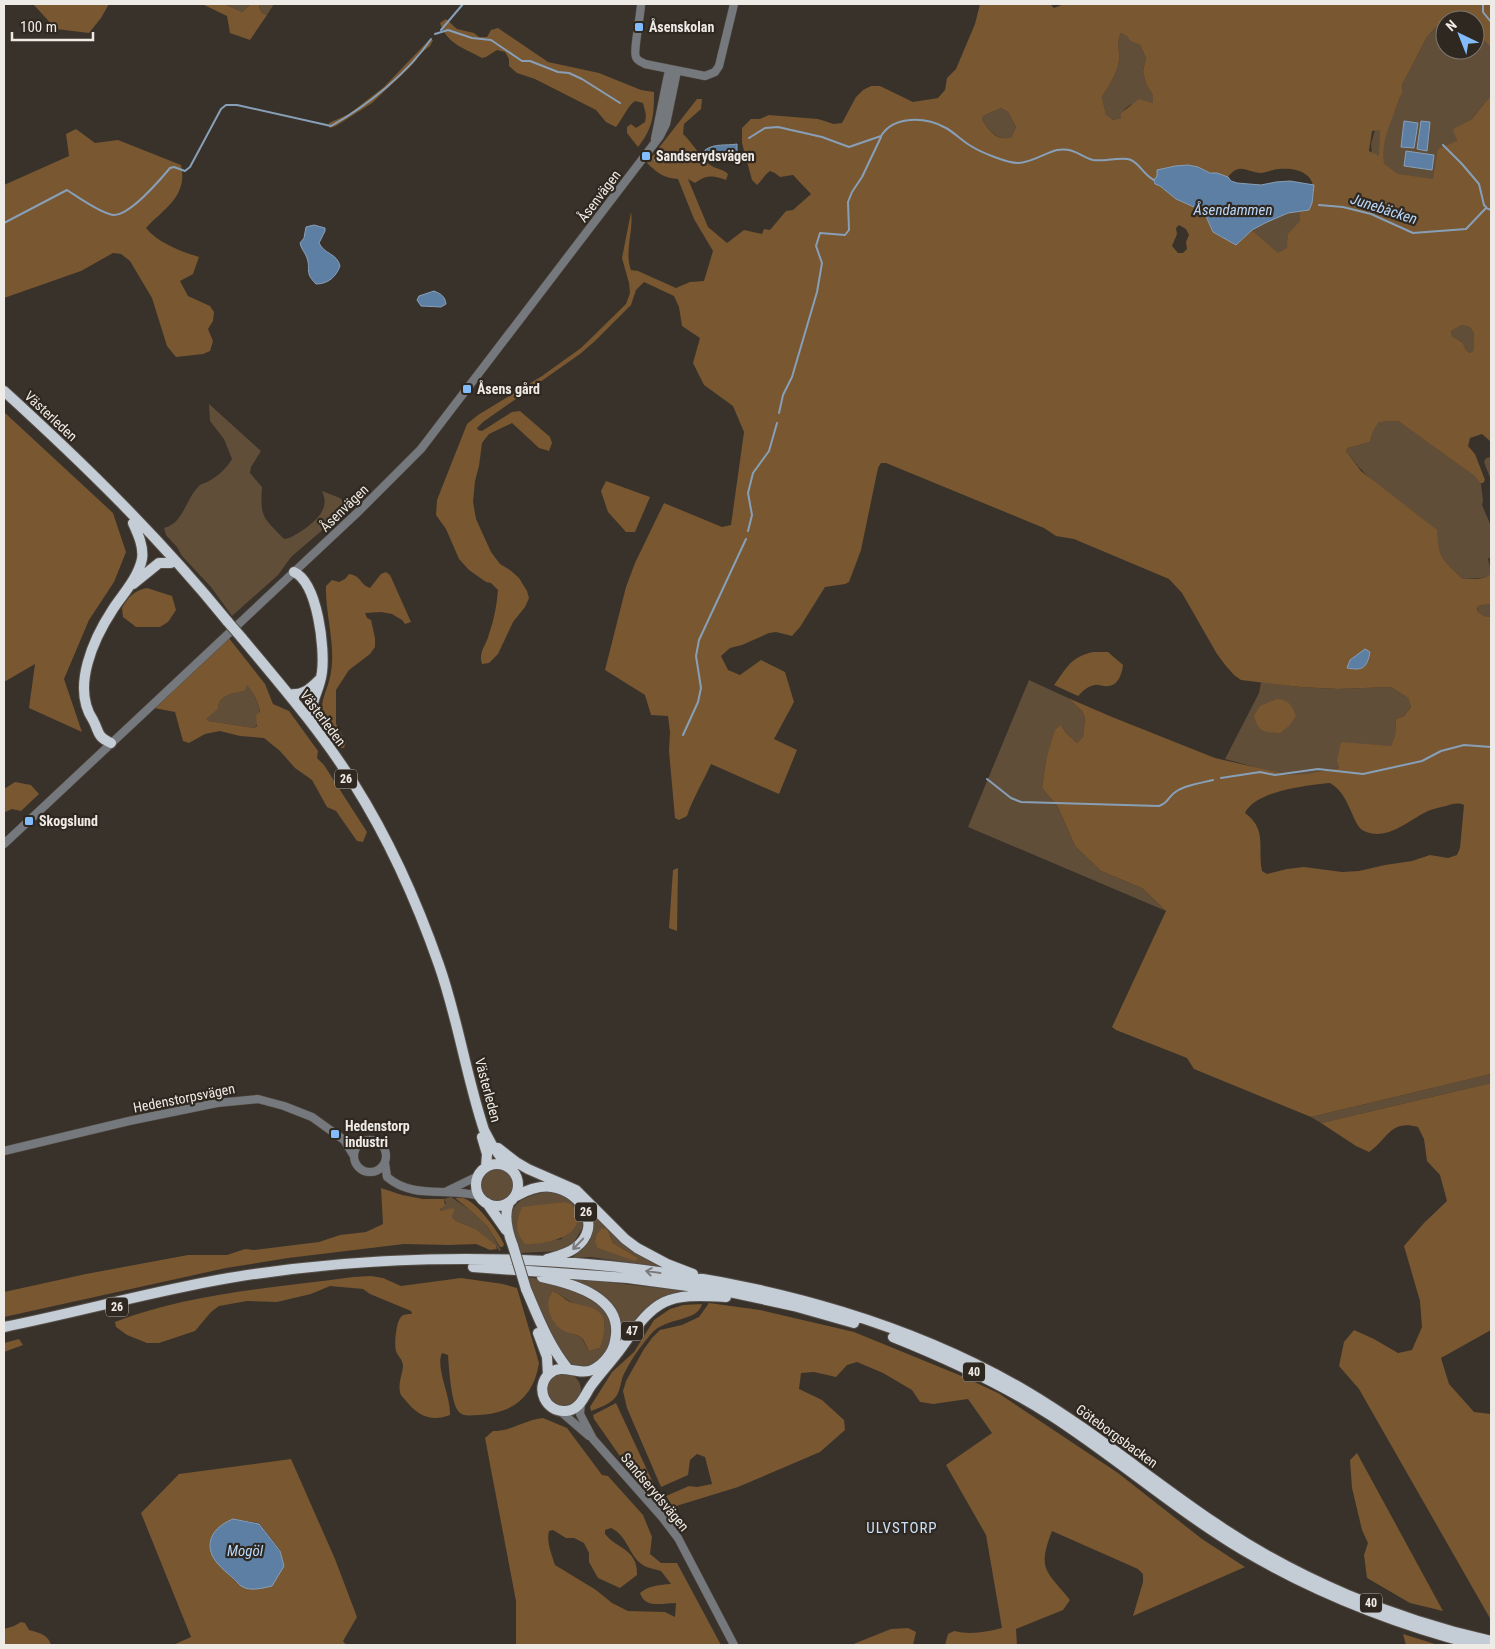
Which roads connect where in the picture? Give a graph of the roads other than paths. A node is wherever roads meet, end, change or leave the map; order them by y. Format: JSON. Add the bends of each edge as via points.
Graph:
{"nodes":[{"id":1,"x":640,"y":4,"type":"edge"},
{"id":2,"x":734,"y":4,"type":"edge"},
{"id":3,"x":673,"y":71,"type":"junction"},
{"id":4,"x":4,"y":391,"type":"edge"},
{"id":5,"x":4,"y":398,"type":"edge"},
{"id":6,"x":133,"y":523,"type":"junction"},
{"id":7,"x":171,"y":563,"type":"junction"},
{"id":8,"x":294,"y":572,"type":"junction"},
{"id":9,"x":126,"y":592,"type":"junction"},
{"id":10,"x":227,"y":623,"type":"junction"},
{"id":11,"x":240,"y":638,"type":"junction"},
{"id":12,"x":321,"y":678,"type":"junction"},
{"id":13,"x":288,"y":694,"type":"junction"},
{"id":14,"x":313,"y":726,"type":"junction"},
{"id":15,"x":111,"y":743,"type":"junction"},
{"id":16,"x":4,"y":844,"type":"edge"},
{"id":17,"x":488,"y":1139,"type":"junction"},
{"id":18,"x":344,"y":1140,"type":"junction"},
{"id":19,"x":362,"y":1142,"type":"junction"},
{"id":20,"x":4,"y":1151,"type":"edge"},
{"id":21,"x":354,"y":1156,"type":"junction"},
{"id":22,"x":385,"y":1163,"type":"junction"},
{"id":23,"x":486,"y":1167,"type":"junction"},
{"id":24,"x":508,"y":1167,"type":"junction"},
{"id":25,"x":370,"y":1173,"type":"junction"},
{"id":26,"x":387,"y":1176,"type":"junction"},
{"id":27,"x":478,"y":1176,"type":"junction"},
{"id":28,"x":517,"y":1176,"type":"junction"},
{"id":29,"x":548,"y":1177,"type":"junction"},
{"id":30,"x":443,"y":1192,"type":"junction"},
{"id":31,"x":483,"y":1200,"type":"junction"},
{"id":32,"x":512,"y":1200,"type":"junction"},
{"id":33,"x":511,"y":1242,"type":"junction"},
{"id":34,"x":536,"y":1261,"type":"junction"},
{"id":35,"x":510,"y":1270,"type":"junction"},
{"id":36,"x":715,"y":1282,"type":"junction"},
{"id":37,"x":526,"y":1289,"type":"junction"},
{"id":38,"x":762,"y":1299,"type":"junction"},
{"id":39,"x":4,"y":1327,"type":"edge"},
{"id":40,"x":4,"y":1332,"type":"edge"},
{"id":41,"x":570,"y":1370,"type":"junction"},
{"id":42,"x":548,"y":1375,"type":"junction"},
{"id":43,"x":582,"y":1400,"type":"junction"},
{"id":44,"x":560,"y":1411,"type":"junction"},
{"id":45,"x":593,"y":1439,"type":"junction"},
{"id":46,"x":1491,"y":1641,"type":"edge"},
{"id":47,"x":734,"y":1645,"type":"edge"},
{"id":48,"x":1477,"y":1645,"type":"edge"}],
"edges":[{"from":1,"to":3,"type":"street","via":[[636,57],[645,64]]},
{"from":2,"to":3,"type":"street","via":[[715,72],[705,76]]},
{"from":3,"to":8,"type":"street","name":"Åsenvägen","via":[[666,124],[653,146],[421,448]]},
{"from":4,"to":10,"type":"highway","name":"Västerleden","number":"26","via":[[135,517]]},
{"from":5,"to":6,"type":"highway","name":"Västerleden","number":"26","via":[[50,439]]},
{"from":6,"to":7,"type":"highway","name":"Västerleden","number":"26"},
{"from":6,"to":9,"type":"highway","via":[[142,545],[142,560]]},
{"from":7,"to":9,"type":"highway","via":[[152,567]]},
{"from":7,"to":10,"type":"highway","name":"Västerleden","number":"26"},
{"from":8,"to":12,"type":"highway","via":[[307,584],[318,612]]},
{"from":8,"to":15,"type":"street","name":"Åsenvägen"},
{"from":9,"to":15,"type":"highway","via":[[102,628],[86,672],[84,689],[86,707],[101,738]]},
{"from":10,"to":11,"type":"highway","name":"Västerleden","number":"26","bridge":true},
{"from":11,"to":13,"type":"highway","name":"Västerleden","number":"26"},
{"from":11,"to":23,"type":"highway","name":"Västerleden","number":"26","via":[[329,754],[356,794],[395,866],[439,977],[487,1154]]},
{"from":12,"to":13,"type":"highway","via":[[307,692]]},
{"from":12,"to":14,"type":"highway","via":[[311,707]]},
{"from":13,"to":14,"type":"highway","name":"Västerleden","number":"26"},
{"from":14,"to":17,"type":"highway","name":"Västerleden","number":"26","via":[[373,816],[414,898],[440,967]]},
{"from":15,"to":16,"type":"street","name":"Åsenvägen"},
{"from":17,"to":24,"type":"highway","name":"Västerleden","number":"26"},
{"from":17,"to":29,"type":"highway","via":[[516,1162]]},
{"from":18,"to":19,"type":"street"},
{"from":18,"to":20,"type":"street","name":"Hedenstorpsvägen","via":[[300,1112],[258,1100],[238,1100],[129,1121]]},
{"from":18,"to":21,"type":"street","name":"Hedenstorpsvägen"},
{"from":19,"to":21,"type":"street"},
{"from":19,"to":22,"type":"street","via":[[380,1143],[386,1153]]},
{"from":21,"to":25,"type":"street","via":[[360,1169]]},
{"from":22,"to":25,"type":"street"},
{"from":22,"to":26,"type":"street"},
{"from":23,"to":24,"type":"highway","via":[[499,1164]]},
{"from":23,"to":27,"type":"highway"},
{"from":24,"to":28,"type":"highway","number":"26"},
{"from":25,"to":26,"type":"street"},
{"from":26,"to":30,"type":"street","via":[[407,1188]]},
{"from":27,"to":30,"type":"street"},
{"from":27,"to":31,"type":"highway","via":[[476,1183]]},
{"from":28,"to":29,"type":"highway"},
{"from":28,"to":32,"type":"highway","via":[[519,1186]]},
{"from":29,"to":36,"type":"highway","via":[[584,1196],[637,1248],[667,1264]]},
{"from":30,"to":31,"type":"street","via":[[465,1193]]},
{"from":31,"to":32,"type":"highway","number":"26","via":[[496,1206]]},
{"from":31,"to":33,"type":"highway"},
{"from":32,"to":33,"type":"highway","via":[[506,1214]]},
{"from":32,"to":34,"type":"highway","number":"26","one_way":true,"via":[[534,1188],[550,1186],[578,1200],[587,1213],[588,1228],[578,1247],[562,1255]]},
{"from":33,"to":37,"type":"highway","bridge":true},
{"from":36,"to":34,"type":"highway","number":"40","one_way":true},
{"from":34,"to":39,"type":"highway","number":"26","via":[[403,1260],[283,1271],[186,1286]]},
{"from":35,"to":38,"type":"highway","number":"40","via":[[657,1282]]},
{"from":35,"to":40,"type":"highway","number":"26","via":[[446,1266],[365,1267],[284,1276],[230,1283]]},
{"from":35,"to":41,"type":"highway","number":"26","via":[[557,1280],[590,1292],[611,1311],[616,1337],[608,1357],[591,1371]]},
{"from":36,"to":46,"type":"highway","name":"Göteborgsbacken","number":"40","via":[[823,1306],[946,1350],[1050,1406],[1213,1522],[1279,1561],[1383,1608]]},
{"from":37,"to":41,"type":"highway","via":[[551,1346]]},
{"from":37,"to":42,"type":"highway","via":[[547,1357]]},
{"from":38,"to":43,"type":"highway","number":"47","via":[[691,1295],[660,1304],[633,1329]]},
{"from":38,"to":48,"type":"highway","name":"Göteborgsbacken","number":"40","via":[[858,1324],[967,1368],[1051,1416],[1216,1533],[1273,1567],[1364,1609]]},
{"from":41,"to":42,"type":"highway","via":[[561,1369]]},
{"from":41,"to":43,"type":"highway","via":[[582,1378]]},
{"from":42,"to":44,"type":"highway","via":[[542,1386],[544,1398],[551,1407]]},
{"from":43,"to":44,"type":"highway","via":[[572,1410]]},
{"from":43,"to":45,"type":"street","name":"Sandserydsvägen","via":[[580,1414]]},
{"from":44,"to":45,"type":"street","name":"Sandserydsvägen"},
{"from":45,"to":47,"type":"street","name":"Sandserydsvägen","via":[[673,1530]]}]}
